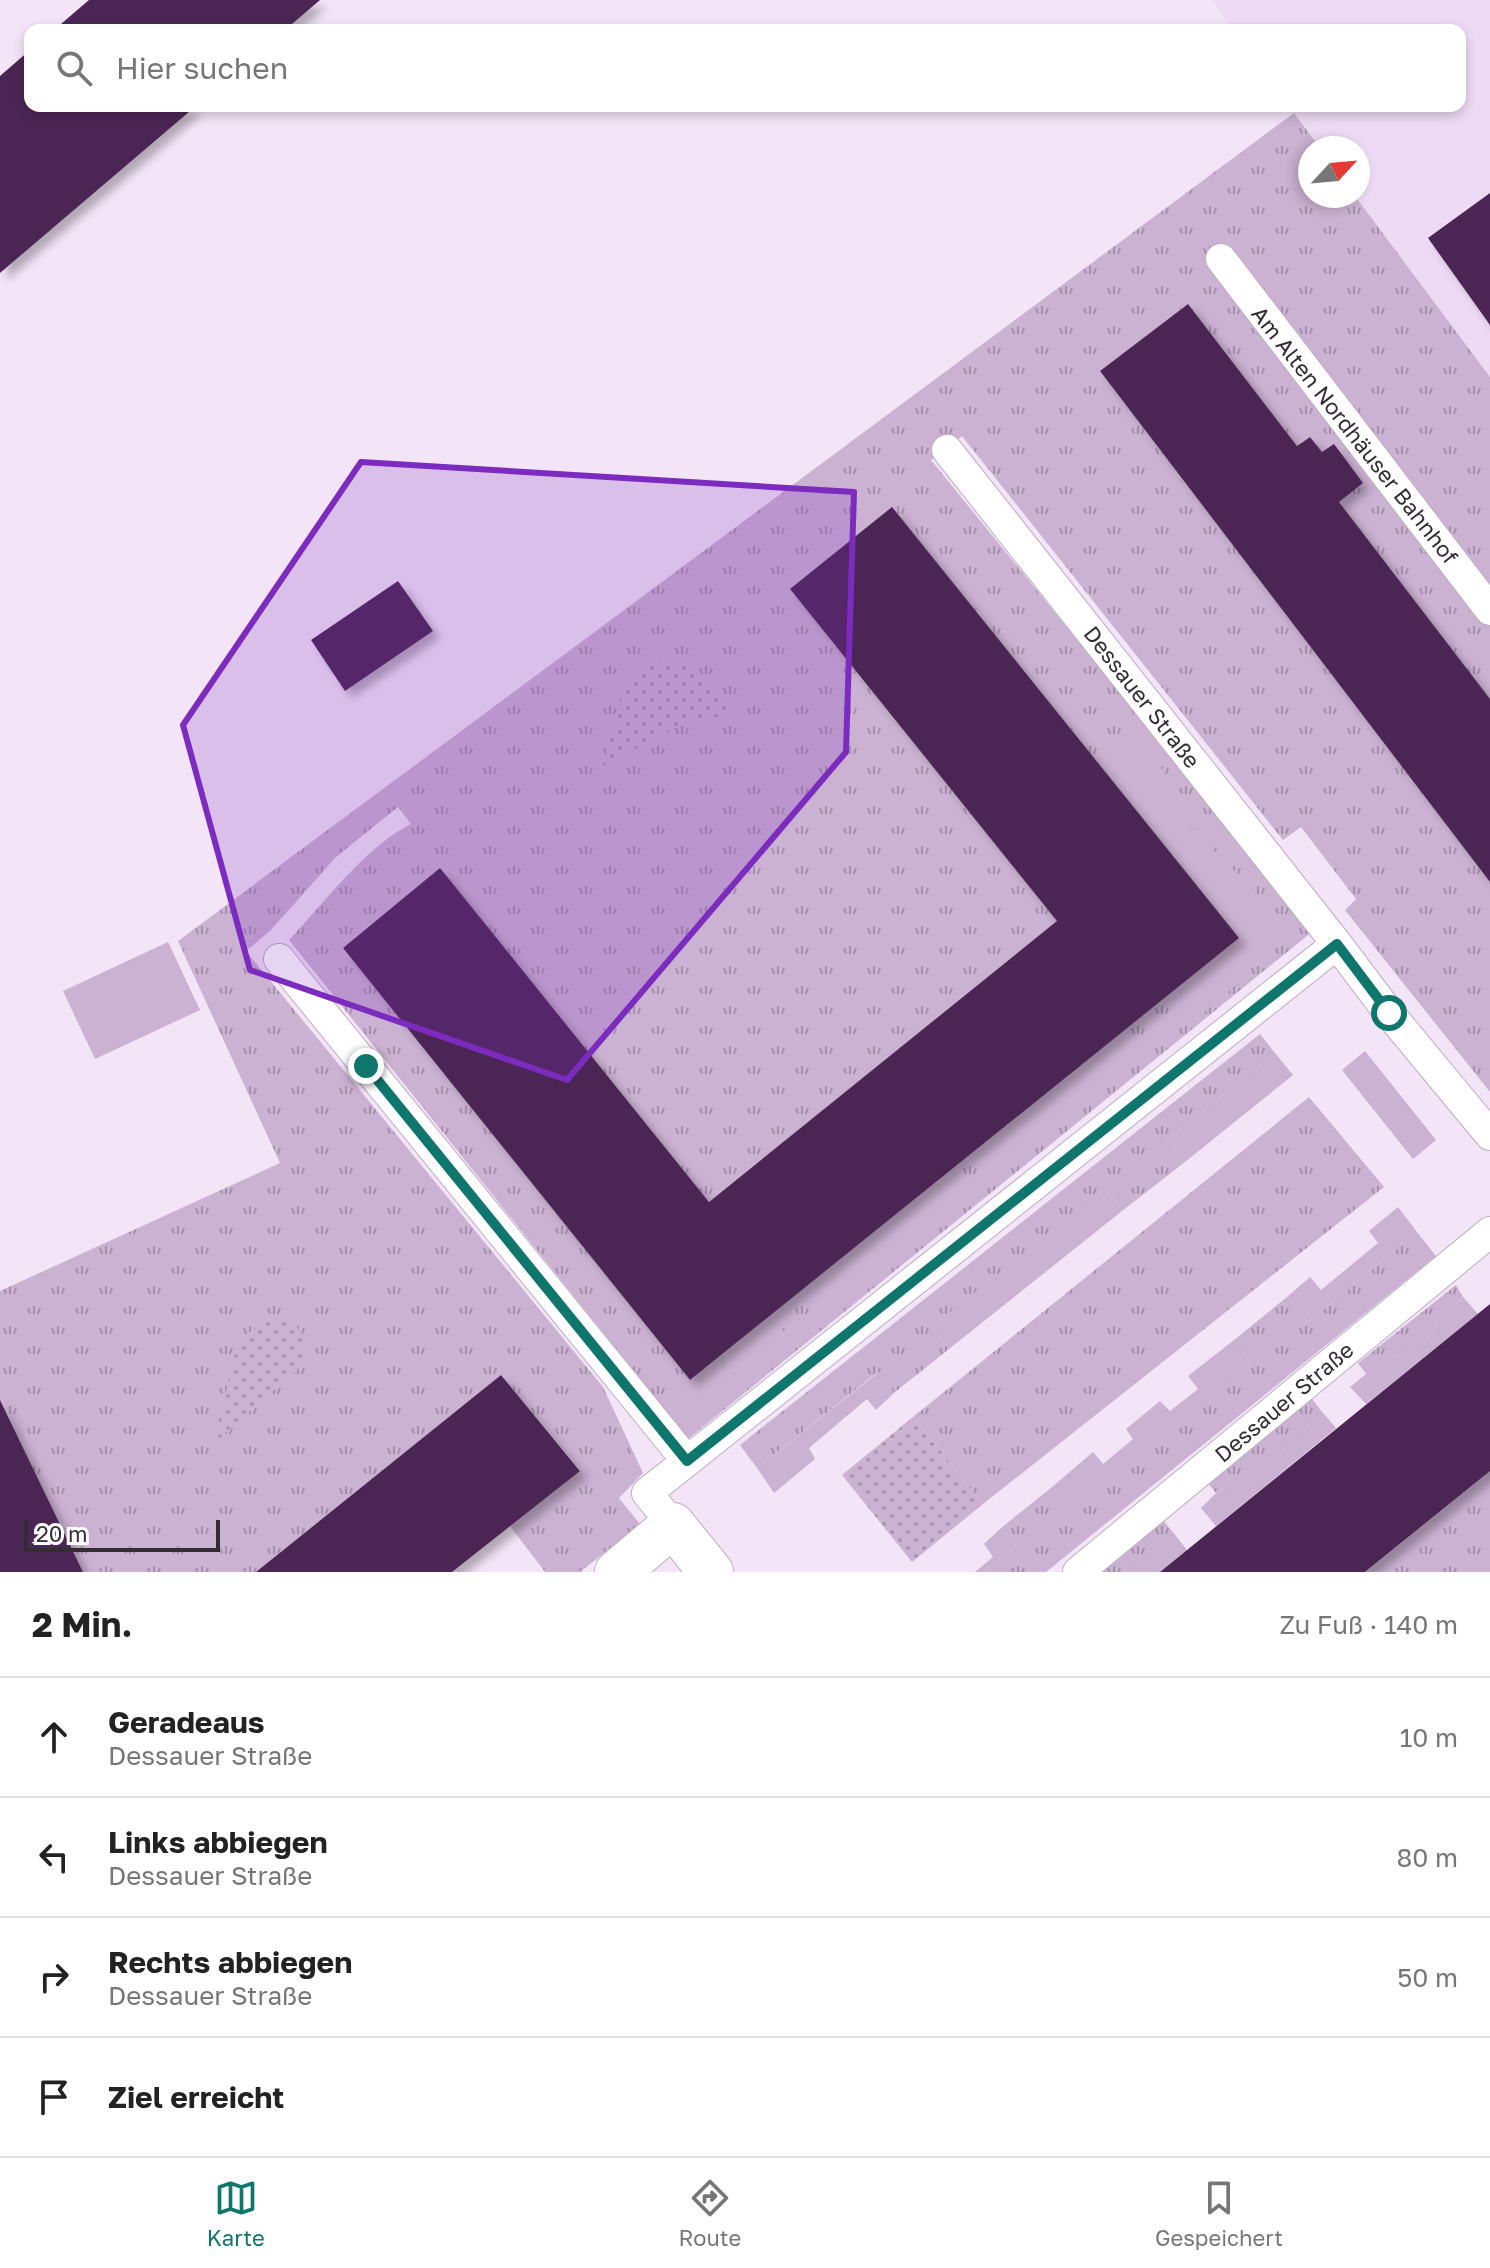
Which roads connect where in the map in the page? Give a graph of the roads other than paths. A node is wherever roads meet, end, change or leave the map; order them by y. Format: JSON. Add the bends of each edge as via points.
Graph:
{"nodes":[{"id":1,"x":1221,"y":259,"type":"dead end"},
{"id":2,"x":947,"y":450,"type":"dead end"},
{"id":3,"x":1490,"y":610,"type":"edge"},
{"id":4,"x":1337,"y":944,"type":"junction"},
{"id":5,"x":279,"y":959,"type":"dead end"},
{"id":6,"x":1490,"y":1135,"type":"edge"},
{"id":7,"x":1490,"y":1232,"type":"edge"},
{"id":8,"x":687,"y":1461,"type":"junction"},
{"id":9,"x":673,"y":1525,"type":"junction"},
{"id":10,"x":617,"y":1572,"type":"edge"},
{"id":11,"x":711,"y":1572,"type":"edge"},
{"id":12,"x":1078,"y":1572,"type":"edge"}],
"edges":[{"from":1,"to":3,"type":"lane","name":"Am Alten Nordhäuser Bahnhof"},
{"from":2,"to":4,"type":"lane","name":"Dessauer Straße"},
{"from":4,"to":6,"type":"lane","name":"Dessauer Straße"},
{"from":4,"to":8,"type":"lane"},
{"from":5,"to":8,"type":"lane"},
{"from":7,"to":12,"type":"lane","name":"Dessauer Straße"},
{"from":8,"to":9,"type":"lane","via":[[647,1493]]},
{"from":9,"to":10,"type":"street"},
{"from":9,"to":11,"type":"street"}]}
